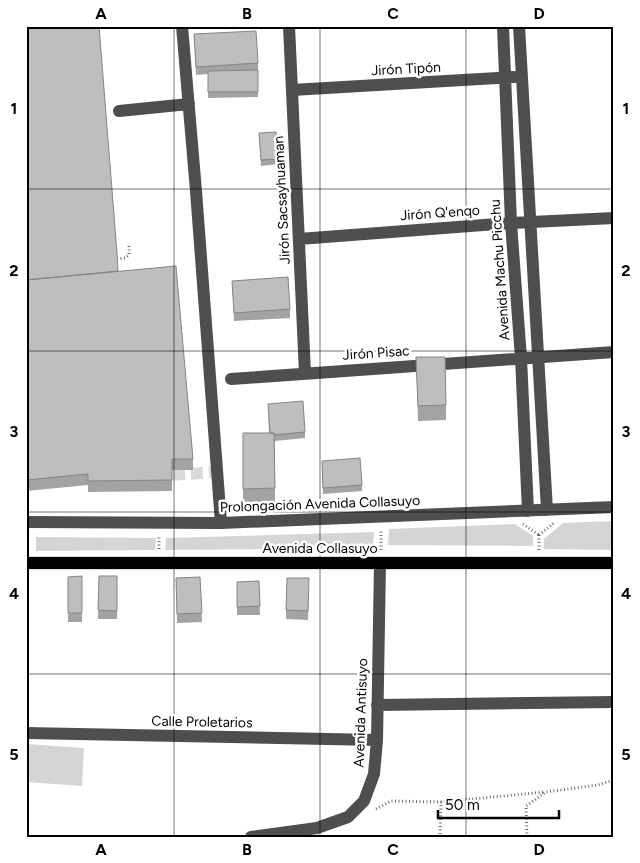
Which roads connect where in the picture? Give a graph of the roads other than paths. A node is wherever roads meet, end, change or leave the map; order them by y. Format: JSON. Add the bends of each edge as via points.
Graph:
{"nodes":[{"id":1,"x":182,"y":26,"type":"edge"},
{"id":2,"x":289,"y":26,"type":"edge"},
{"id":3,"x":503,"y":26,"type":"edge"},
{"id":4,"x":518,"y":26,"type":"edge"},
{"id":5,"x":521,"y":76,"type":"junction"},
{"id":6,"x":506,"y":78,"type":"junction"},
{"id":7,"x":292,"y":90,"type":"junction"},
{"id":8,"x":188,"y":104,"type":"junction"},
{"id":9,"x":119,"y":110,"type":"dead end"},
{"id":10,"x":614,"y":218,"type":"edge"},
{"id":11,"x":530,"y":222,"type":"junction"},
{"id":12,"x":511,"y":223,"type":"junction"},
{"id":13,"x":299,"y":239,"type":"junction"},
{"id":14,"x":614,"y":352,"type":"edge"},
{"id":15,"x":539,"y":357,"type":"junction"},
{"id":16,"x":521,"y":358,"type":"junction"},
{"id":17,"x":305,"y":373,"type":"junction"},
{"id":18,"x":231,"y":379,"type":"dead end"},
{"id":19,"x":614,"y":507,"type":"edge"},
{"id":20,"x":546,"y":510,"type":"junction"},
{"id":21,"x":528,"y":511,"type":"junction"},
{"id":22,"x":26,"y":522,"type":"edge"},
{"id":23,"x":220,"y":523,"type":"junction"},
{"id":24,"x":380,"y":558,"type":"junction"},
{"id":25,"x":26,"y":562,"type":"edge"},
{"id":26,"x":614,"y":563,"type":"edge"},
{"id":27,"x":614,"y":702,"type":"edge"},
{"id":28,"x":377,"y":705,"type":"junction"},
{"id":29,"x":26,"y":733,"type":"edge"},
{"id":30,"x":376,"y":740,"type":"junction"},
{"id":31,"x":251,"y":837,"type":"edge"}],
"edges":[{"from":1,"to":8,"type":"street"},
{"from":2,"to":7,"type":"street","name":"Jirón Sacsayhuaman"},
{"from":3,"to":6,"type":"street","name":"Avenida Machu Picchu"},
{"from":4,"to":5,"type":"street"},
{"from":5,"to":6,"type":"street","name":"Jirón Tipón"},
{"from":5,"to":11,"type":"street"},
{"from":6,"to":7,"type":"street","name":"Jirón Tipón"},
{"from":6,"to":12,"type":"street","name":"Avenida Machu Picchu"},
{"from":7,"to":13,"type":"street","name":"Jirón Sacsayhuaman"},
{"from":8,"to":9,"type":"street"},
{"from":8,"to":23,"type":"street"},
{"from":10,"to":11,"type":"street","name":"Jirón Q'enqo"},
{"from":11,"to":12,"type":"street","name":"Jirón Q'enqo"},
{"from":11,"to":15,"type":"street"},
{"from":12,"to":13,"type":"street","name":"Jirón Q'enqo"},
{"from":12,"to":16,"type":"street","name":"Avenida Machu Picchu"},
{"from":13,"to":17,"type":"street","name":"Jirón Sacsayhuaman"},
{"from":14,"to":15,"type":"street","name":"Jirón Pisac"},
{"from":15,"to":16,"type":"street","name":"Jirón Pisac"},
{"from":15,"to":20,"type":"street"},
{"from":16,"to":17,"type":"street","name":"Jirón Pisac"},
{"from":16,"to":21,"type":"street","name":"Avenida Machu Picchu"},
{"from":17,"to":18,"type":"street","name":"Jirón Pisac"},
{"from":19,"to":20,"type":"street","name":"Prolongación Avenida Collasuyo"},
{"from":20,"to":21,"type":"street","name":"Prolongación Avenida Collasuyo"},
{"from":21,"to":23,"type":"street","name":"Prolongación Avenida Collasuyo"},
{"from":22,"to":23,"type":"street","name":"Prolongación Avenida Collasuyo"},
{"from":24,"to":25,"type":"main road","name":"Avenida Collasuyo"},
{"from":24,"to":26,"type":"main road","name":"Avenida Collasuyo"},
{"from":24,"to":28,"type":"street","name":"Avenida Antisuyo"},
{"from":27,"to":28,"type":"street"},
{"from":28,"to":30,"type":"street","name":"Avenida Antisuyo"},
{"from":29,"to":30,"type":"street","name":"Calle Proletarios"},
{"from":30,"to":31,"type":"street","name":"Avenida Antisuyo","via":[[374,774],[364,802],[348,817],[317,828]]}]}
